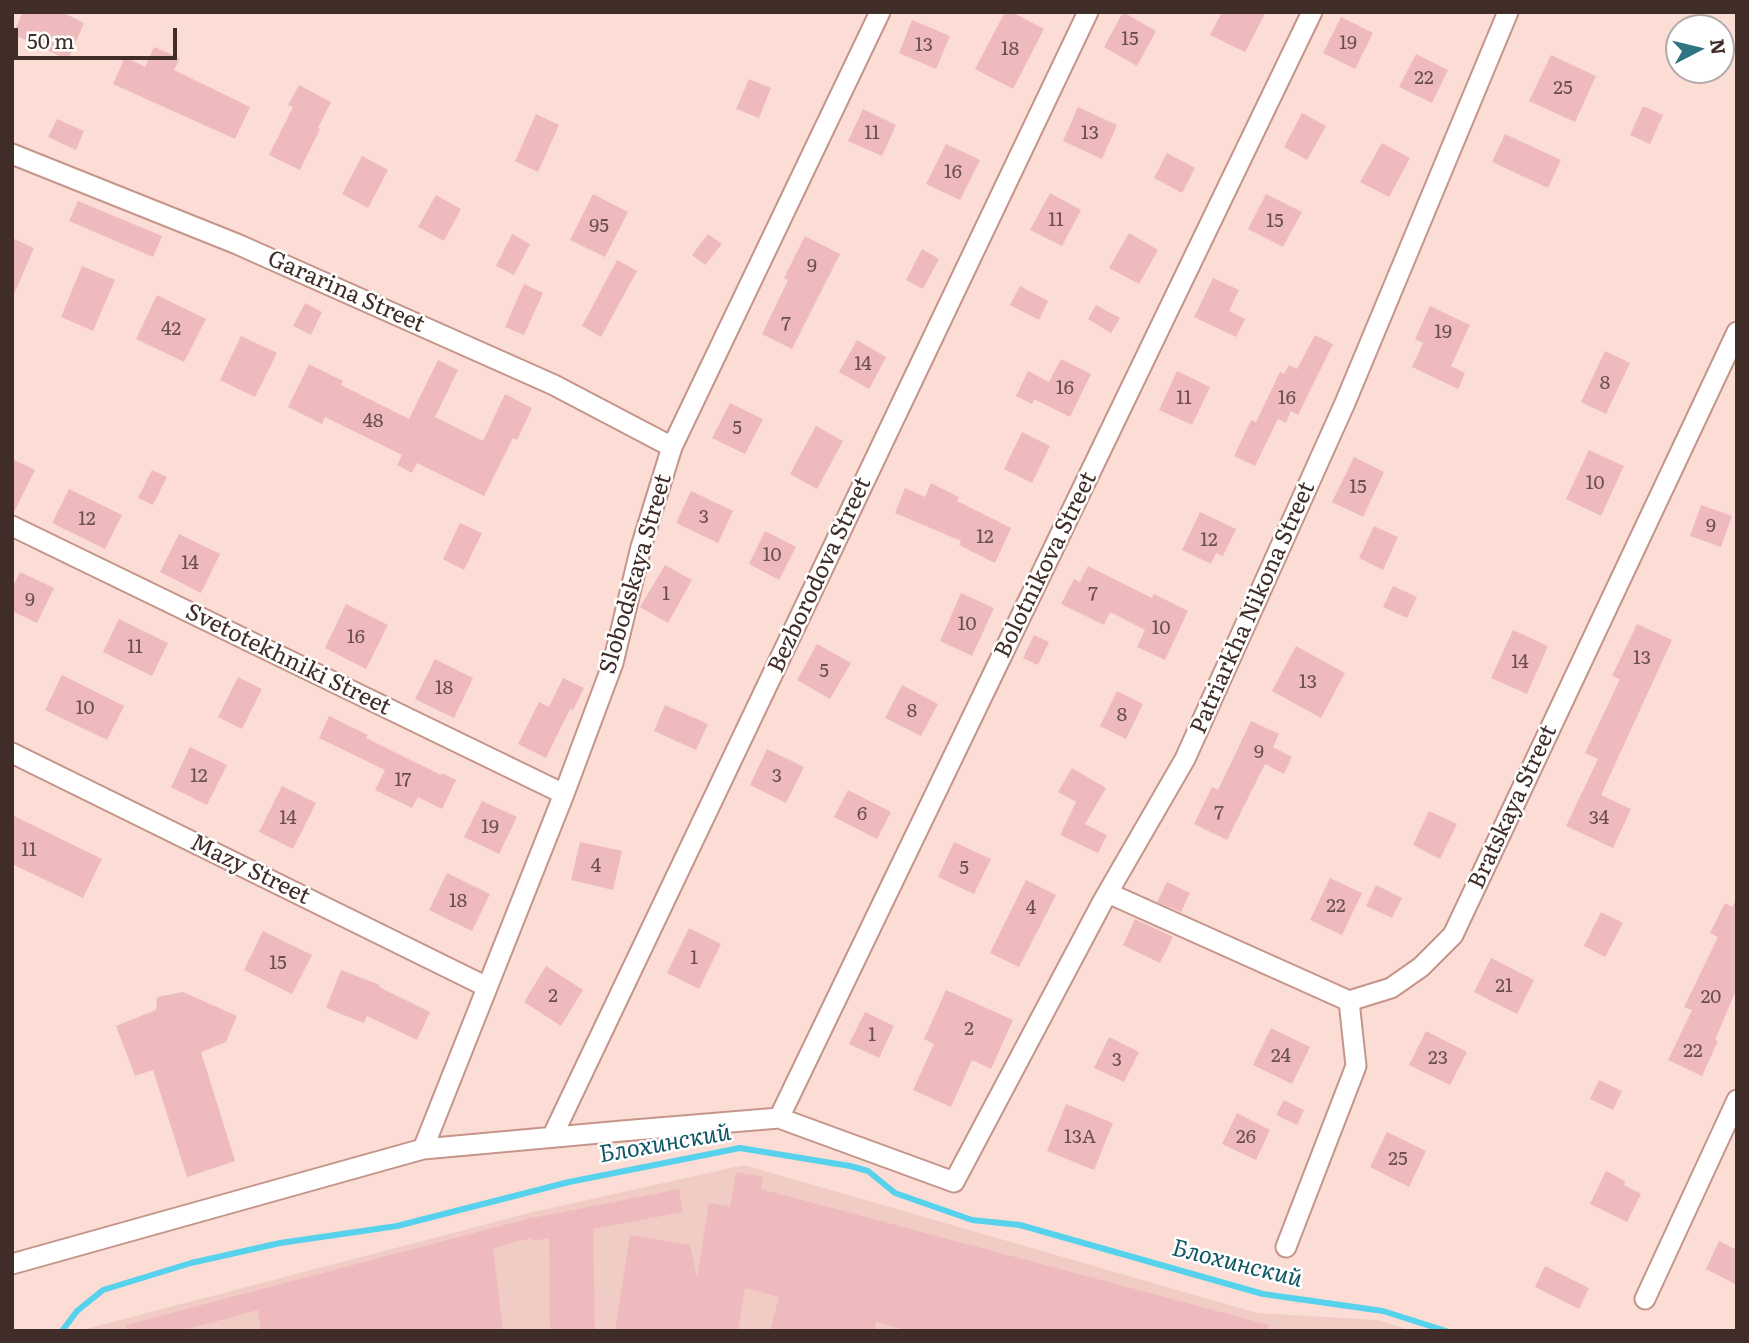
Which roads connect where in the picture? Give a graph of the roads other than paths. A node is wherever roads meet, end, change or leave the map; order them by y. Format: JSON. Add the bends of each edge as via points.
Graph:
{"nodes":[{"id":1,"x":880,"y":12,"type":"edge"},
{"id":2,"x":1087,"y":12,"type":"edge"},
{"id":3,"x":1312,"y":12,"type":"edge"},
{"id":4,"x":1508,"y":12,"type":"edge"},
{"id":5,"x":12,"y":154,"type":"edge"},
{"id":6,"x":1737,"y":332,"type":"edge"},
{"id":7,"x":672,"y":447,"type":"junction"},
{"id":8,"x":12,"y":526,"type":"edge"},
{"id":9,"x":12,"y":753,"type":"edge"},
{"id":10,"x":564,"y":794,"type":"junction"},
{"id":11,"x":1108,"y":893,"type":"junction"},
{"id":12,"x":487,"y":987,"type":"junction"},
{"id":13,"x":1349,"y":1001,"type":"junction"},
{"id":14,"x":1737,"y":1100,"type":"edge"},
{"id":15,"x":779,"y":1118,"type":"junction"},
{"id":16,"x":552,"y":1137,"type":"junction"},
{"id":17,"x":423,"y":1149,"type":"junction"},
{"id":18,"x":1286,"y":1247,"type":"dead end"},
{"id":19,"x":12,"y":1264,"type":"edge"},
{"id":20,"x":1645,"y":1299,"type":"dead end"}],
"edges":[{"from":1,"to":7,"type":"street","name":"Slobodskaya Street"},
{"from":2,"to":16,"type":"street","name":"Bezborodova Street"},
{"from":3,"to":15,"type":"street","name":"Bolotnikova Street"},
{"from":4,"to":11,"type":"street","name":"Patriarkha Nikona Street","via":[[1346,403],[1185,760]]},
{"from":5,"to":7,"type":"street","name":"Gararina Street","via":[[237,244],[554,385]]},
{"from":6,"to":13,"type":"street","name":"Bratskaya Street","via":[[1452,934],[1421,967],[1391,988]]},
{"from":7,"to":10,"type":"street","name":"Slobodskaya Street","via":[[641,547],[613,663]]},
{"from":8,"to":10,"type":"street","name":"Svetotekhniki Street"},
{"from":9,"to":12,"type":"street","name":"Mazy Street"},
{"from":10,"to":12,"type":"street","name":"Slobodskaya Street"},
{"from":11,"to":13,"type":"street"},
{"from":11,"to":15,"type":"street","name":"Patriarkha Nikona Street","via":[[954,1182]]},
{"from":12,"to":17,"type":"street","name":"Slobodskaya Street"},
{"from":13,"to":18,"type":"street","via":[[1356,1066]]},
{"from":14,"to":20,"type":"street"},
{"from":15,"to":16,"type":"street"},
{"from":16,"to":17,"type":"street"},
{"from":17,"to":19,"type":"street"}]}
